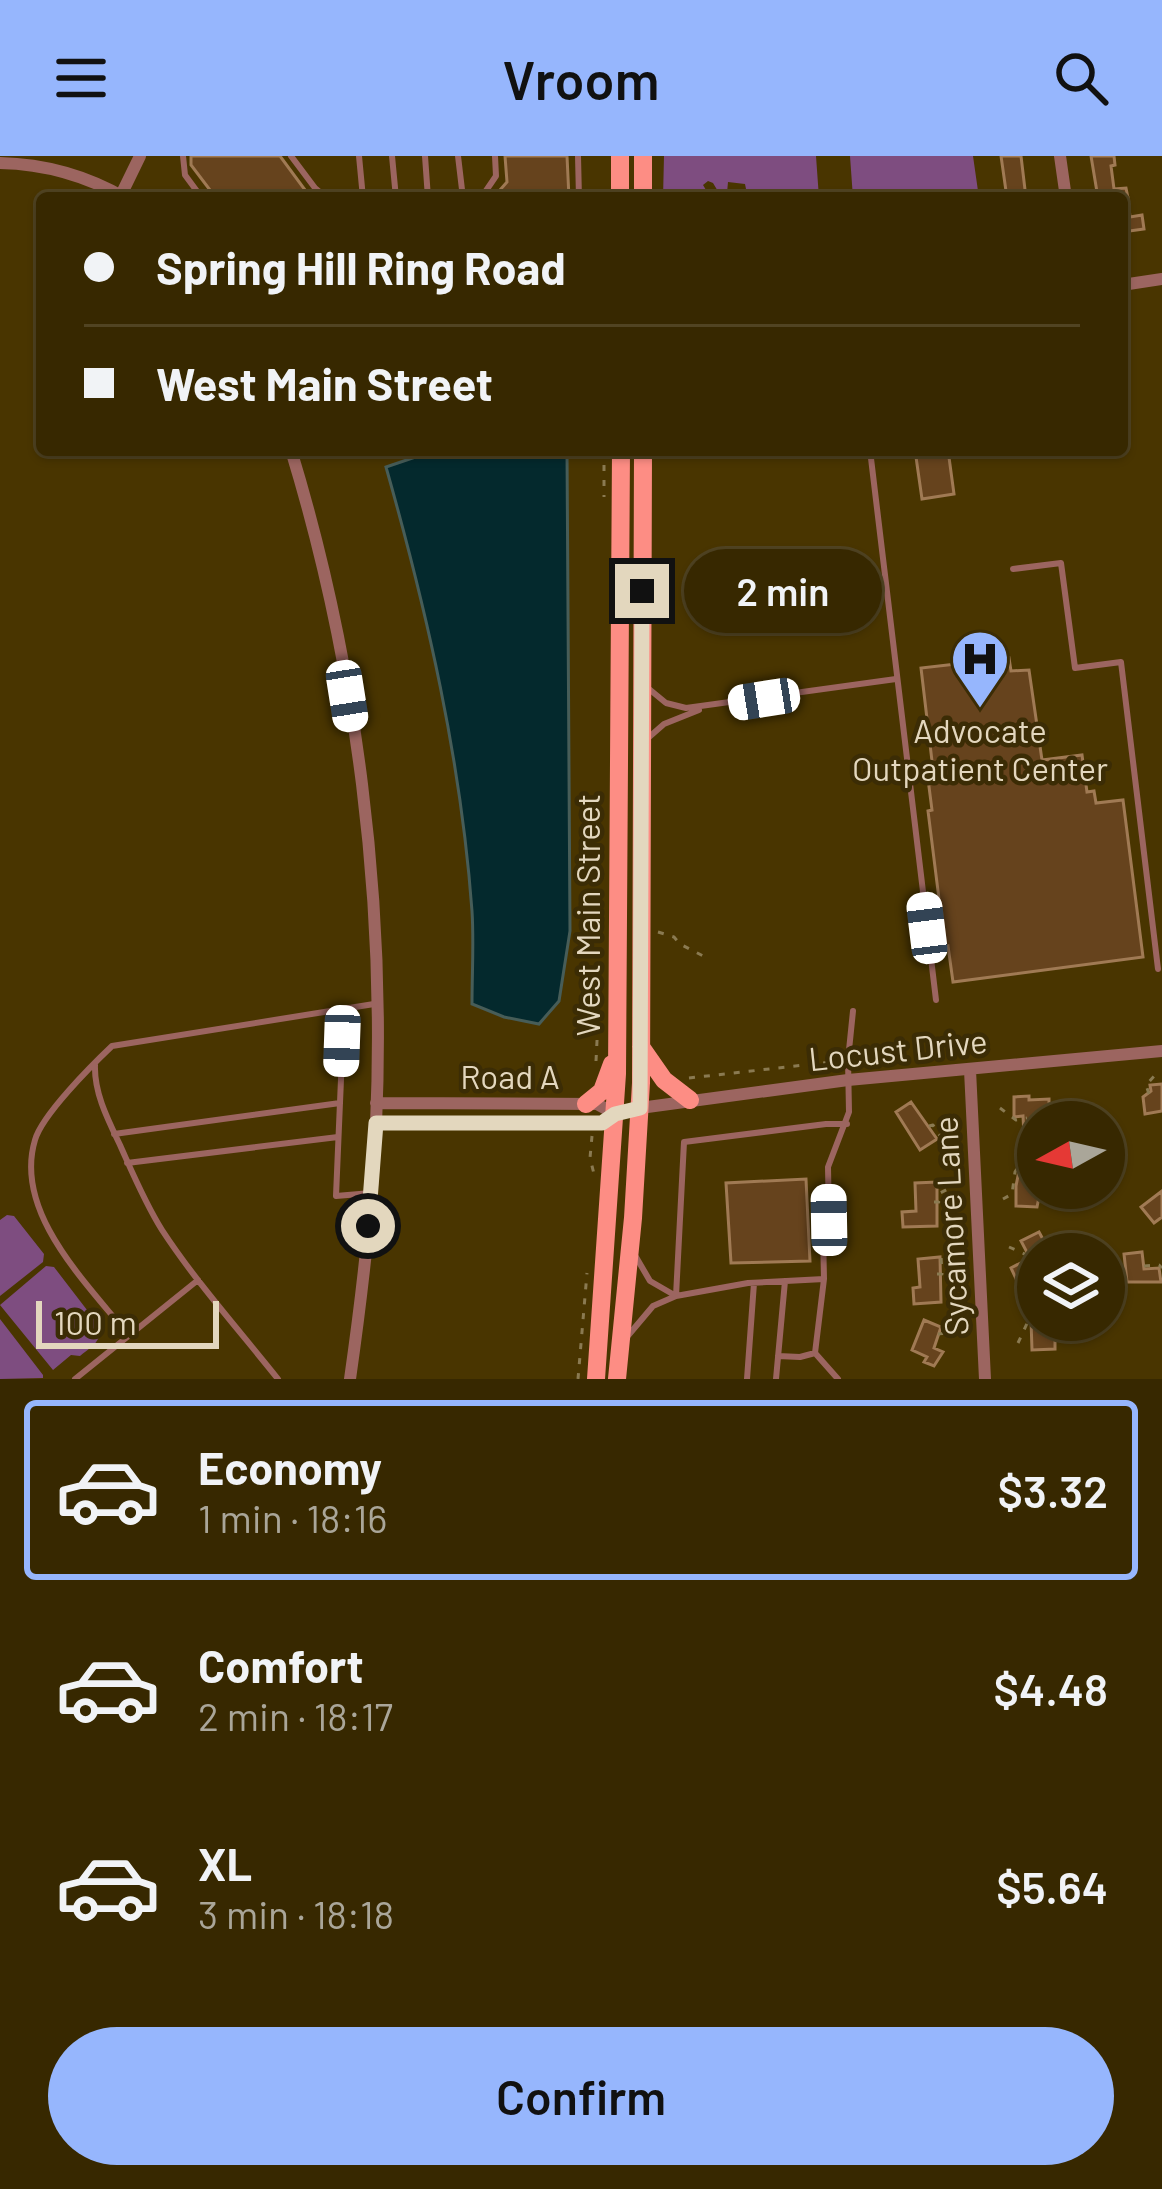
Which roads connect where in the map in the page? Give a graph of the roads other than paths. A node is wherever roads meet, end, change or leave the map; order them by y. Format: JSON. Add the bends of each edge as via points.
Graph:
{"nodes":[{"id":1,"x":140,"y":156,"type":"edge"},
{"id":2,"x":183,"y":156,"type":"edge"},
{"id":3,"x":291,"y":156,"type":"edge"},
{"id":4,"x":359,"y":156,"type":"edge"},
{"id":5,"x":392,"y":156,"type":"edge"},
{"id":6,"x":425,"y":156,"type":"edge"},
{"id":7,"x":458,"y":156,"type":"edge"},
{"id":8,"x":495,"y":156,"type":"edge"},
{"id":9,"x":578,"y":156,"type":"edge"},
{"id":10,"x":620,"y":156,"type":"edge"},
{"id":11,"x":643,"y":156,"type":"edge"},
{"id":12,"x":1060,"y":156,"type":"edge"},
{"id":13,"x":0,"y":163,"type":"edge"},
{"id":14,"x":112,"y":192,"type":"edge"},
{"id":15,"x":125,"y":192,"type":"edge"},
{"id":16,"x":198,"y":192,"type":"edge"},
{"id":17,"x":320,"y":192,"type":"edge"},
{"id":18,"x":362,"y":192,"type":"edge"},
{"id":19,"x":395,"y":192,"type":"edge"},
{"id":20,"x":428,"y":192,"type":"edge"},
{"id":21,"x":462,"y":192,"type":"edge"},
{"id":22,"x":486,"y":192,"type":"edge"},
{"id":23,"x":579,"y":192,"type":"edge"},
{"id":24,"x":620,"y":192,"type":"edge"},
{"id":25,"x":643,"y":192,"type":"edge"},
{"id":26,"x":1065,"y":192,"type":"edge"},
{"id":27,"x":1162,"y":279,"type":"edge"},
{"id":28,"x":1128,"y":284,"type":"edge"},
{"id":29,"x":293,"y":456,"type":"edge"},
{"id":30,"x":621,"y":456,"type":"edge"},
{"id":31,"x":643,"y":456,"type":"edge"},
{"id":32,"x":871,"y":456,"type":"edge"},
{"id":33,"x":1013,"y":568,"type":"dead end"},
{"id":34,"x":896,"y":679,"type":"junction"},
{"id":35,"x":642,"y":683,"type":"junction"},
{"id":36,"x":708,"y":707,"type":"junction"},
{"id":37,"x":642,"y":750,"type":"junction"},
{"id":38,"x":1158,"y":969,"type":"dead end"},
{"id":39,"x":936,"y":1000,"type":"dead end"},
{"id":40,"x":376,"y":1004,"type":"junction"},
{"id":41,"x":344,"y":1009,"type":"junction"},
{"id":42,"x":853,"y":1011,"type":"dead end"},
{"id":43,"x":641,"y":1047,"type":"junction"},
{"id":44,"x":618,"y":1048,"type":"junction"},
{"id":45,"x":1162,"y":1051,"type":"edge"},
{"id":46,"x":95,"y":1061,"type":"junction"},
{"id":47,"x":970,"y":1070,"type":"junction"},
{"id":48,"x":848,"y":1080,"type":"junction"},
{"id":49,"x":690,"y":1100,"type":"junction"},
{"id":50,"x":340,"y":1103,"type":"junction"},
{"id":51,"x":376,"y":1103,"type":"junction"},
{"id":52,"x":586,"y":1104,"type":"junction"},
{"id":53,"x":640,"y":1108,"type":"junction"},
{"id":54,"x":615,"y":1114,"type":"junction"},
{"id":55,"x":376,"y":1123,"type":"junction"},
{"id":56,"x":847,"y":1124,"type":"junction"},
{"id":57,"x":114,"y":1134,"type":"junction"},
{"id":58,"x":338,"y":1137,"type":"junction"},
{"id":59,"x":128,"y":1162,"type":"junction"},
{"id":60,"x":371,"y":1193,"type":"junction"},
{"id":61,"x":631,"y":1245,"type":"junction"},
{"id":62,"x":199,"y":1279,"type":"junction"},
{"id":63,"x":824,"y":1279,"type":"junction"},
{"id":64,"x":784,"y":1281,"type":"junction"},
{"id":65,"x":754,"y":1283,"type":"junction"},
{"id":66,"x":676,"y":1296,"type":"junction"},
{"id":67,"x":129,"y":1336,"type":"junction"},
{"id":68,"x":620,"y":1345,"type":"junction"},
{"id":69,"x":815,"y":1353,"type":"junction"},
{"id":70,"x":778,"y":1356,"type":"junction"},
{"id":71,"x":75,"y":1379,"type":"edge"},
{"id":72,"x":278,"y":1379,"type":"edge"},
{"id":73,"x":350,"y":1379,"type":"edge"},
{"id":74,"x":596,"y":1379,"type":"edge"},
{"id":75,"x":617,"y":1379,"type":"edge"},
{"id":76,"x":747,"y":1379,"type":"edge"},
{"id":77,"x":776,"y":1379,"type":"edge"},
{"id":78,"x":838,"y":1379,"type":"edge"},
{"id":79,"x":985,"y":1379,"type":"edge"}],
"edges":[{"from":1,"to":15,"type":"street"},
{"from":2,"to":16,"type":"lane"},
{"from":3,"to":17,"type":"lane"},
{"from":4,"to":18,"type":"lane"},
{"from":5,"to":19,"type":"lane"},
{"from":6,"to":20,"type":"lane"},
{"from":7,"to":21,"type":"lane"},
{"from":8,"to":22,"type":"lane"},
{"from":9,"to":23,"type":"lane"},
{"from":10,"to":24,"type":"main road"},
{"from":11,"to":25,"type":"main road"},
{"from":12,"to":26,"type":"street"},
{"from":13,"to":14,"type":"street","via":[[67,172]]},
{"from":27,"to":28,"type":"street"},
{"from":29,"to":40,"type":"street","via":[[355,741]]},
{"from":30,"to":44,"type":"main road","name":"West Main Street"},
{"from":31,"to":35,"type":"main road","name":"West Main Street"},
{"from":32,"to":34,"type":"lane"},
{"from":33,"to":38,"type":"lane","via":[[1061,563],[1075,668],[1121,662]]},
{"from":34,"to":36,"type":"lane"},
{"from":34,"to":39,"type":"lane"},
{"from":35,"to":36,"type":"lane","via":[[666,703]]},
{"from":35,"to":37,"type":"main road","name":"West Main Street"},
{"from":36,"to":37,"type":"lane","via":[[664,724]]},
{"from":37,"to":43,"type":"main road","name":"West Main Street"},
{"from":40,"to":41,"type":"lane"},
{"from":40,"to":51,"type":"street"},
{"from":41,"to":46,"type":"lane","via":[[112,1046]]},
{"from":41,"to":50,"type":"lane"},
{"from":42,"to":48,"type":"lane"},
{"from":43,"to":49,"type":"main road"},
{"from":43,"to":53,"type":"main road","name":"West Main Street"},
{"from":44,"to":52,"type":"main road","via":[[602,1091]]},
{"from":44,"to":54,"type":"main road","name":"West Main Street"},
{"from":45,"to":47,"type":"street","name":"Locust Drive"},
{"from":46,"to":57,"type":"lane"},
{"from":46,"to":67,"type":"lane","via":[[35,1139],[34,1190],[53,1241]]},
{"from":47,"to":48,"type":"street","name":"Locust Drive"},
{"from":47,"to":79,"type":"street","name":"Sycamore Lane"},
{"from":48,"to":49,"type":"street","name":"Locust Drive"},
{"from":48,"to":56,"type":"lane"},
{"from":49,"to":53,"type":"street","name":"Locust Drive"},
{"from":50,"to":57,"type":"lane"},
{"from":50,"to":58,"type":"lane"},
{"from":51,"to":52,"type":"street","name":"Road A"},
{"from":51,"to":55,"type":"street"},
{"from":52,"to":54,"type":"street","name":"Road A"},
{"from":53,"to":54,"type":"main road"},
{"from":53,"to":61,"type":"main road","name":"West Main Street"},
{"from":54,"to":55,"type":"street","name":"Road A","via":[[602,1123]]},
{"from":54,"to":74,"type":"main road","name":"West Main Street"},
{"from":55,"to":60,"type":"street"},
{"from":56,"to":63,"type":"lane","via":[[828,1167]]},
{"from":56,"to":66,"type":"lane","via":[[684,1142]]},
{"from":57,"to":59,"type":"lane"},
{"from":58,"to":59,"type":"lane"},
{"from":58,"to":60,"type":"lane","via":[[336,1196]]},
{"from":59,"to":62,"type":"lane"},
{"from":60,"to":73,"type":"street"},
{"from":61,"to":66,"type":"lane","via":[[650,1281]]},
{"from":61,"to":68,"type":"main road","name":"West Main Street"},
{"from":62,"to":67,"type":"lane"},
{"from":62,"to":72,"type":"lane"},
{"from":63,"to":64,"type":"lane"},
{"from":63,"to":69,"type":"lane"},
{"from":64,"to":65,"type":"lane"},
{"from":64,"to":70,"type":"lane"},
{"from":65,"to":66,"type":"lane"},
{"from":65,"to":76,"type":"lane"},
{"from":66,"to":68,"type":"lane","via":[[653,1306]]},
{"from":67,"to":71,"type":"lane"},
{"from":68,"to":75,"type":"main road","name":"West Main Street"},
{"from":69,"to":70,"type":"lane"},
{"from":69,"to":78,"type":"lane"},
{"from":70,"to":77,"type":"lane"}]}
